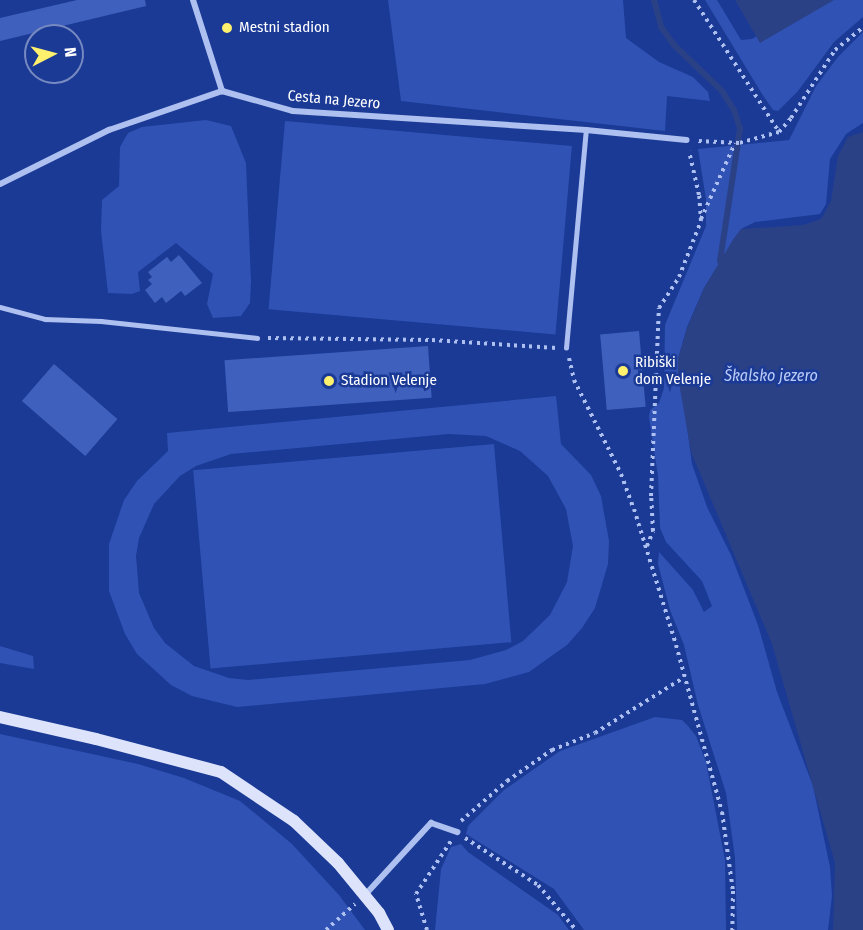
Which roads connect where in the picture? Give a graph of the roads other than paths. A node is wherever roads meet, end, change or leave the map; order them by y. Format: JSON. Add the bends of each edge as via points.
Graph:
{"nodes":[{"id":1,"x":193,"y":0,"type":"edge"},
{"id":2,"x":222,"y":91,"type":"junction"},
{"id":3,"x":586,"y":130,"type":"junction"},
{"id":4,"x":687,"y":140,"type":"road end"},
{"id":5,"x":0,"y":184,"type":"edge"},
{"id":6,"x":0,"y":307,"type":"edge"},
{"id":7,"x":257,"y":338,"type":"road end"},
{"id":8,"x":566,"y":348,"type":"road end"},
{"id":9,"x":0,"y":717,"type":"edge"},
{"id":10,"x":457,"y":832,"type":"road end"},
{"id":11,"x":365,"y":895,"type":"junction"},
{"id":12,"x":388,"y":930,"type":"edge"}],
"edges":[{"from":1,"to":2,"type":"street"},
{"from":2,"to":3,"type":"street","name":"Cesta na Jezero","via":[[293,111]]},
{"from":2,"to":5,"type":"street","via":[[109,129]]},
{"from":3,"to":4,"type":"street","name":"Cesta na Jezero"},
{"from":3,"to":8,"type":"lane"},
{"from":6,"to":7,"type":"lane","via":[[45,319],[101,321]]},
{"from":9,"to":11,"type":"main road","via":[[221,772],[294,821]]},
{"from":10,"to":11,"type":"street","via":[[431,823]]},
{"from":11,"to":12,"type":"main road"}]}
